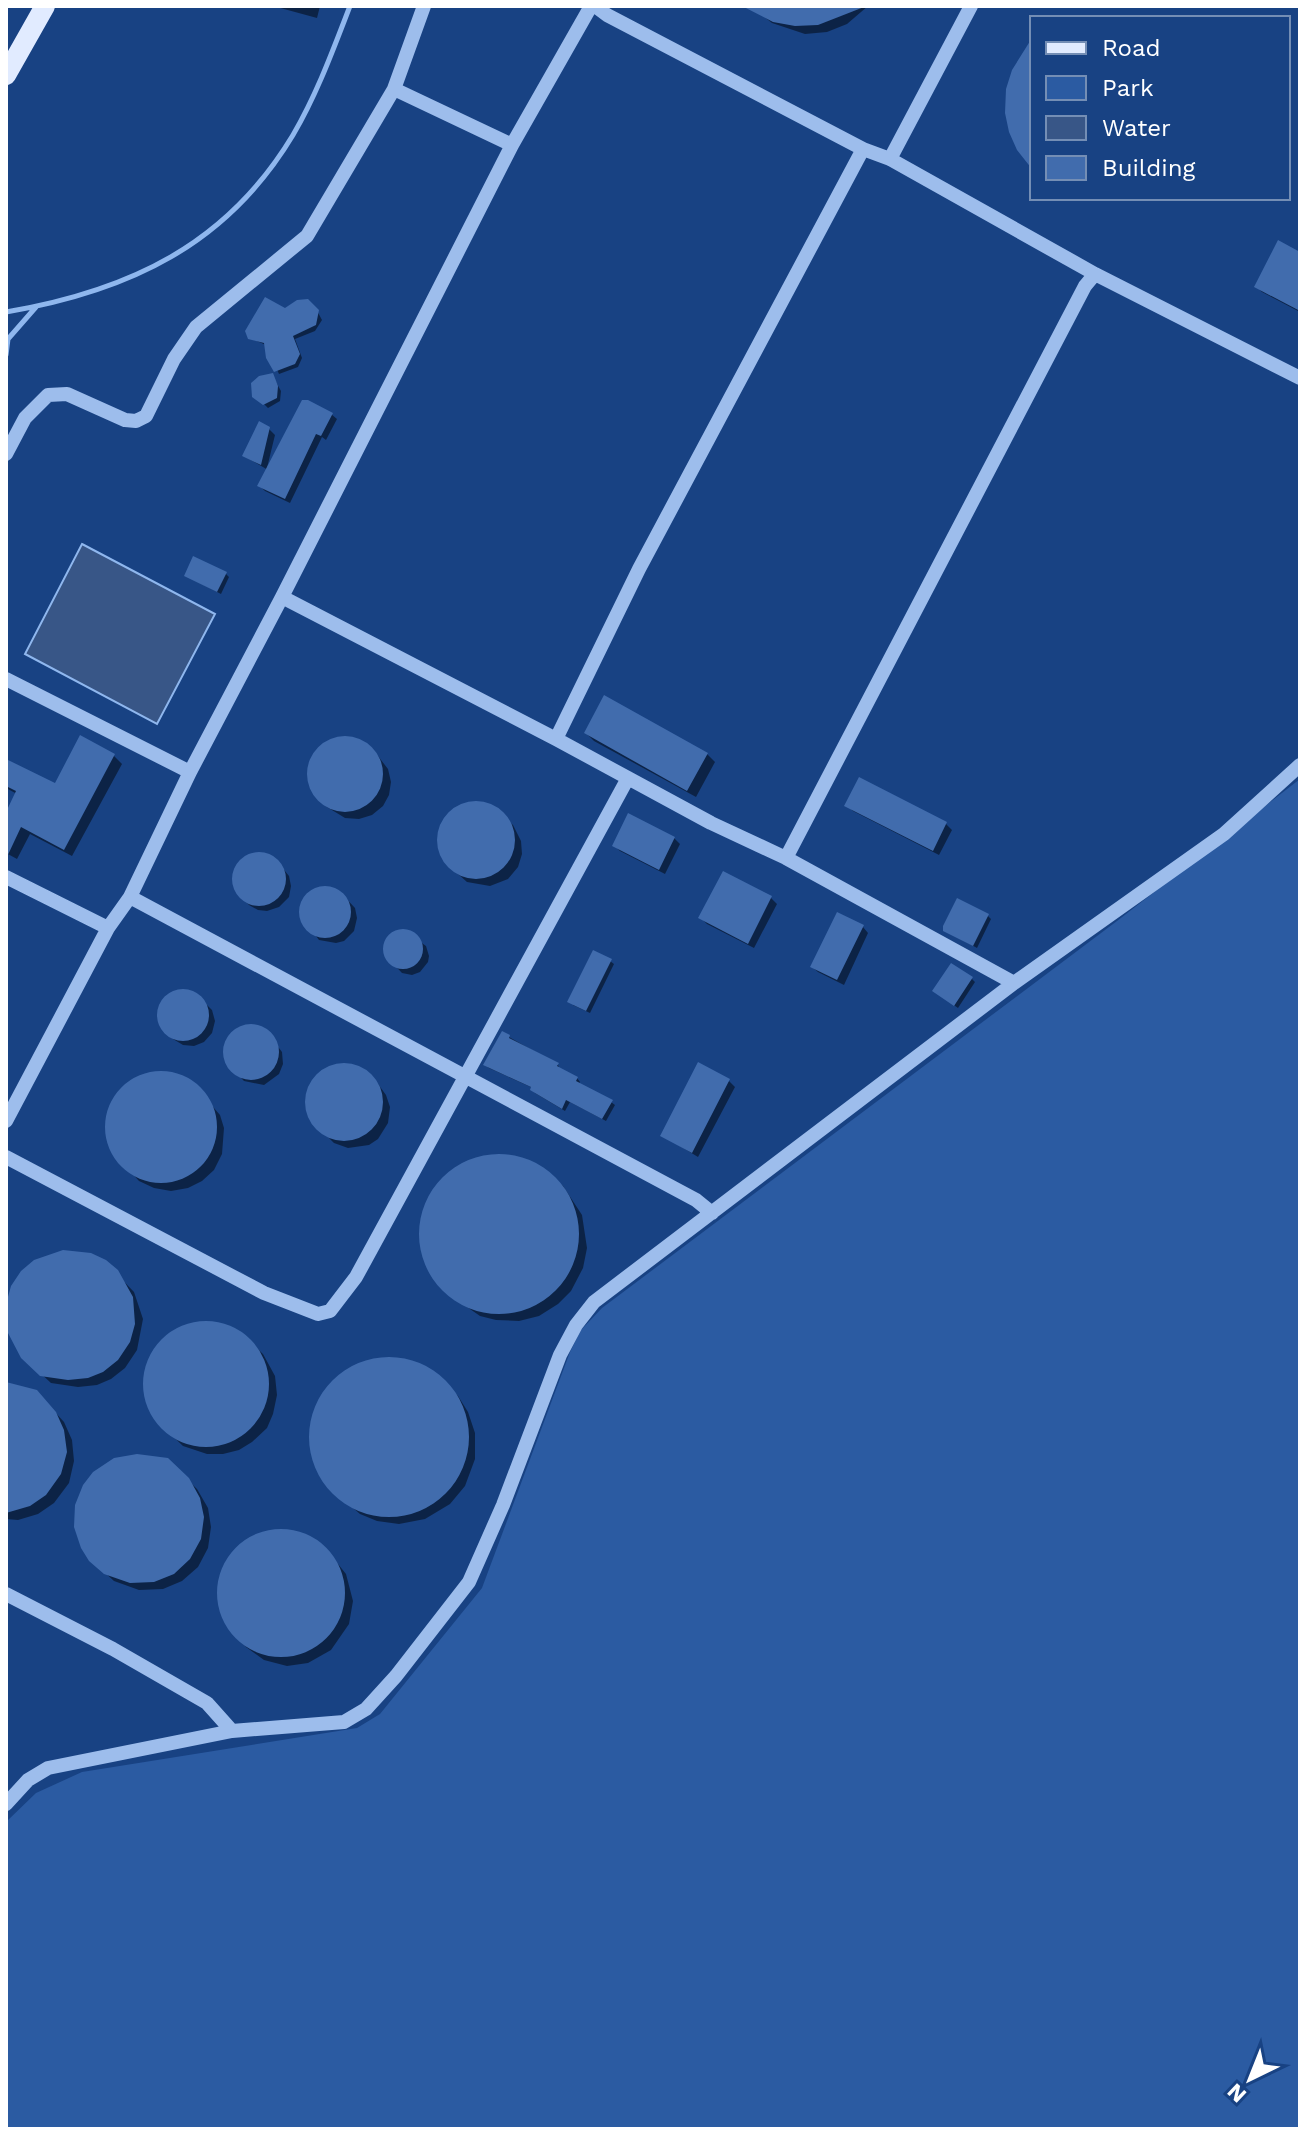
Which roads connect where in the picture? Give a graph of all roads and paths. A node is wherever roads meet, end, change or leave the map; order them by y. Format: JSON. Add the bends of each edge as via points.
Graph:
{"nodes":[{"id":1,"x":45,"y":6,"type":"edge"},
{"id":2,"x":424,"y":6,"type":"edge"},
{"id":3,"x":593,"y":6,"type":"edge"},
{"id":4,"x":971,"y":6,"type":"edge"},
{"id":5,"x":6,"y":75,"type":"edge"},
{"id":6,"x":394,"y":89,"type":"junction"},
{"id":7,"x":512,"y":145,"type":"junction"},
{"id":8,"x":863,"y":149,"type":"junction"},
{"id":9,"x":890,"y":159,"type":"junction"},
{"id":10,"x":1095,"y":274,"type":"junction"},
{"id":11,"x":1300,"y":378,"type":"edge"},
{"id":12,"x":6,"y":454,"type":"edge"},
{"id":13,"x":282,"y":597,"type":"junction"},
{"id":14,"x":6,"y":679,"type":"edge"},
{"id":15,"x":556,"y":739,"type":"junction"},
{"id":16,"x":1300,"y":765,"type":"edge"},
{"id":17,"x":190,"y":772,"type":"junction"},
{"id":18,"x":628,"y":778,"type":"junction"},
{"id":19,"x":786,"y":858,"type":"junction"},
{"id":20,"x":6,"y":877,"type":"edge"},
{"id":21,"x":130,"y":897,"type":"junction"},
{"id":22,"x":108,"y":928,"type":"junction"},
{"id":23,"x":1014,"y":983,"type":"junction"},
{"id":24,"x":465,"y":1075,"type":"junction"},
{"id":25,"x":6,"y":1121,"type":"edge"},
{"id":26,"x":6,"y":1157,"type":"edge"},
{"id":27,"x":712,"y":1213,"type":"junction"},
{"id":28,"x":6,"y":1594,"type":"edge"},
{"id":29,"x":232,"y":1731,"type":"junction"},
{"id":30,"x":6,"y":1804,"type":"edge"}],
"edges":[{"from":1,"to":5,"type":"main road"},
{"from":2,"to":6,"type":"street"},
{"from":3,"to":7,"type":"street"},
{"from":3,"to":8,"type":"street"},
{"from":4,"to":9,"type":"street"},
{"from":6,"to":7,"type":"street"},
{"from":6,"to":12,"type":"street","via":[[307,236],[196,327],[146,416],[125,420],[67,394],[48,395],[25,418]]},
{"from":7,"to":13,"type":"street"},
{"from":8,"to":9,"type":"street"},
{"from":8,"to":15,"type":"street","via":[[639,569]]},
{"from":9,"to":10,"type":"street"},
{"from":10,"to":11,"type":"street"},
{"from":10,"to":19,"type":"street"},
{"from":13,"to":15,"type":"street"},
{"from":13,"to":17,"type":"street"},
{"from":14,"to":17,"type":"street"},
{"from":15,"to":18,"type":"street"},
{"from":16,"to":23,"type":"street","via":[[1224,834]]},
{"from":17,"to":21,"type":"street"},
{"from":18,"to":19,"type":"street"},
{"from":18,"to":24,"type":"street"},
{"from":19,"to":23,"type":"street"},
{"from":20,"to":22,"type":"street"},
{"from":21,"to":22,"type":"street"},
{"from":21,"to":24,"type":"street"},
{"from":22,"to":25,"type":"street"},
{"from":23,"to":27,"type":"street"},
{"from":24,"to":26,"type":"street","via":[[356,1277],[330,1311],[318,1314],[264,1293]]},
{"from":24,"to":27,"type":"street"},
{"from":27,"to":29,"type":"street","via":[[594,1302],[576,1325],[469,1582],[366,1709],[344,1722]]},
{"from":28,"to":29,"type":"street","via":[[207,1703]]},
{"from":29,"to":30,"type":"street","via":[[48,1768]]}]}
